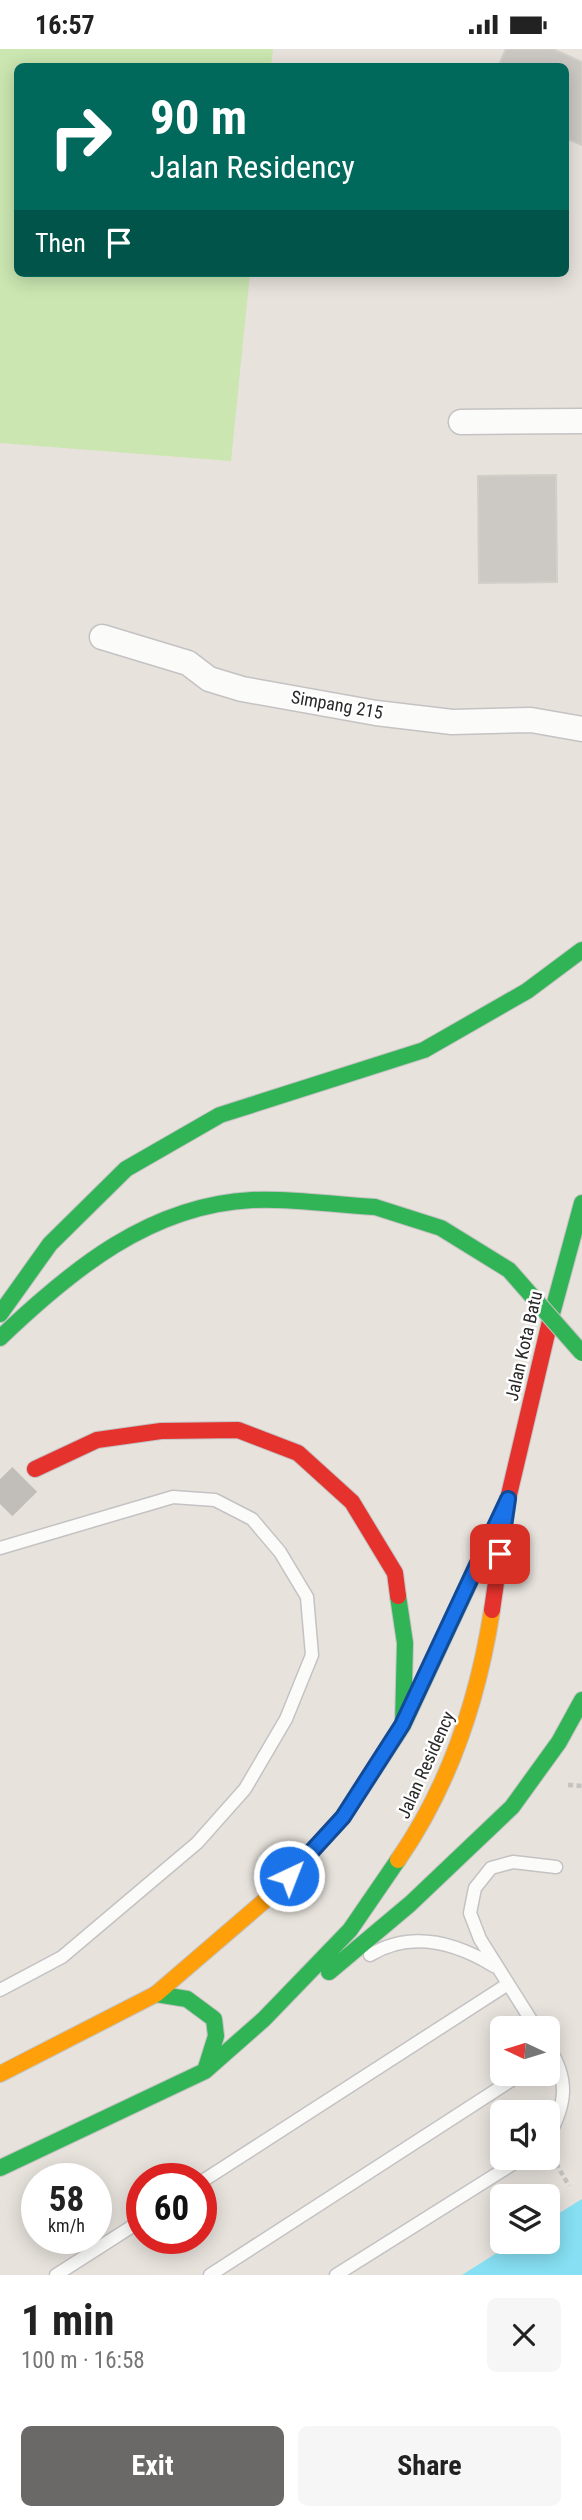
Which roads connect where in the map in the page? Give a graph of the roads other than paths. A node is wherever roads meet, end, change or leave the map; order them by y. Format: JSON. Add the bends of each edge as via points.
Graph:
{"nodes":[{"id":1,"x":582,"y":421,"type":"edge"},
{"id":2,"x":461,"y":422,"type":"dead end"},
{"id":3,"x":102,"y":637,"type":"dead end"},
{"id":4,"x":582,"y":729,"type":"edge"},
{"id":5,"x":582,"y":950,"type":"edge"},
{"id":6,"x":582,"y":1203,"type":"edge"},
{"id":7,"x":0,"y":1314,"type":"edge"},
{"id":8,"x":0,"y":1339,"type":"edge"},
{"id":9,"x":582,"y":1353,"type":"edge"},
{"id":10,"x":35,"y":1469,"type":"tunnel mouth"},
{"id":11,"x":508,"y":1499,"type":"junction"},
{"id":12,"x":0,"y":1548,"type":"edge"},
{"id":13,"x":582,"y":1700,"type":"edge"},
{"id":14,"x":402,"y":1725,"type":"junction"},
{"id":15,"x":556,"y":1867,"type":"dead end"},
{"id":16,"x":498,"y":1968,"type":"junction"},
{"id":17,"x":508,"y":1985,"type":"junction"},
{"id":18,"x":0,"y":1990,"type":"edge"},
{"id":19,"x":309,"y":1992,"type":"junction"},
{"id":20,"x":156,"y":1994,"type":"junction"},
{"id":21,"x":528,"y":2016,"type":"edge"},
{"id":22,"x":264,"y":2019,"type":"junction"},
{"id":23,"x":560,"y":2065,"type":"edge"},
{"id":24,"x":205,"y":2071,"type":"junction"},
{"id":25,"x":0,"y":2074,"type":"edge"},
{"id":26,"x":502,"y":2086,"type":"edge"},
{"id":27,"x":560,"y":2110,"type":"edge"},
{"id":28,"x":0,"y":2168,"type":"edge"},
{"id":29,"x":503,"y":2170,"type":"edge"},
{"id":30,"x":217,"y":2172,"type":"edge"},
{"id":31,"x":126,"y":2230,"type":"edge"},
{"id":32,"x":56,"y":2275,"type":"edge"},
{"id":33,"x":210,"y":2275,"type":"edge"},
{"id":34,"x":336,"y":2275,"type":"edge"}],
"edges":[{"from":1,"to":2,"type":"street"},
{"from":3,"to":4,"type":"street","name":"Simpang 215","via":[[188,663],[209,679],[242,689],[452,722],[531,720]]},
{"from":5,"to":7,"type":"main road","via":[[527,991],[424,1050],[220,1115],[126,1169],[50,1244]]},
{"from":6,"to":11,"type":"main road","name":"Jalan Kota Batu","via":[[562,1268]]},
{"from":8,"to":9,"type":"main road","bridge":true,"via":[[36,1303],[100,1252],[181,1212],[250,1199],[375,1207],[441,1229],[509,1270]]},
{"from":10,"to":14,"type":"main road","via":[[97,1440],[161,1431],[238,1430],[298,1453],[352,1501],[396,1573],[405,1643]]},
{"from":11,"to":14,"type":"main road","name":"Jalan Residency"},
{"from":11,"to":22,"type":"main road","name":"Jalan Residency","via":[[488,1635],[465,1732],[421,1828],[350,1930]]},
{"from":12,"to":18,"type":"lane","via":[[173,1497],[215,1500],[253,1519],[280,1552],[307,1597],[312,1655],[286,1719],[244,1789],[197,1843],[62,1957]]},
{"from":13,"to":19,"type":"main road","via":[[559,1742],[512,1807]]},
{"from":14,"to":20,"type":"main road","name":"Jalan Residency","via":[[343,1817],[270,1896]]},
{"from":15,"to":16,"type":"lane","via":[[513,1862],[491,1868],[475,1888],[470,1913]]},
{"from":16,"to":17,"type":"lane"},
{"from":16,"to":19,"type":"lane","via":[[472,1953],[433,1941],[406,1941],[376,1951]]},
{"from":17,"to":21,"type":"lane"},
{"from":17,"to":30,"type":"lane"},
{"from":19,"to":22,"type":"main road"},
{"from":20,"to":24,"type":"main road","via":[[187,1999],[214,2019],[216,2036]]},
{"from":20,"to":25,"type":"main road","name":"Jalan Residency"},
{"from":22,"to":24,"type":"main road","name":"Jalan Residency"},
{"from":23,"to":27,"type":"lane","via":[[564,2092]]},
{"from":24,"to":28,"type":"main road","name":"Jalan Residency"},
{"from":26,"to":33,"type":"lane"},
{"from":29,"to":34,"type":"lane"},
{"from":31,"to":32,"type":"lane"}]}
